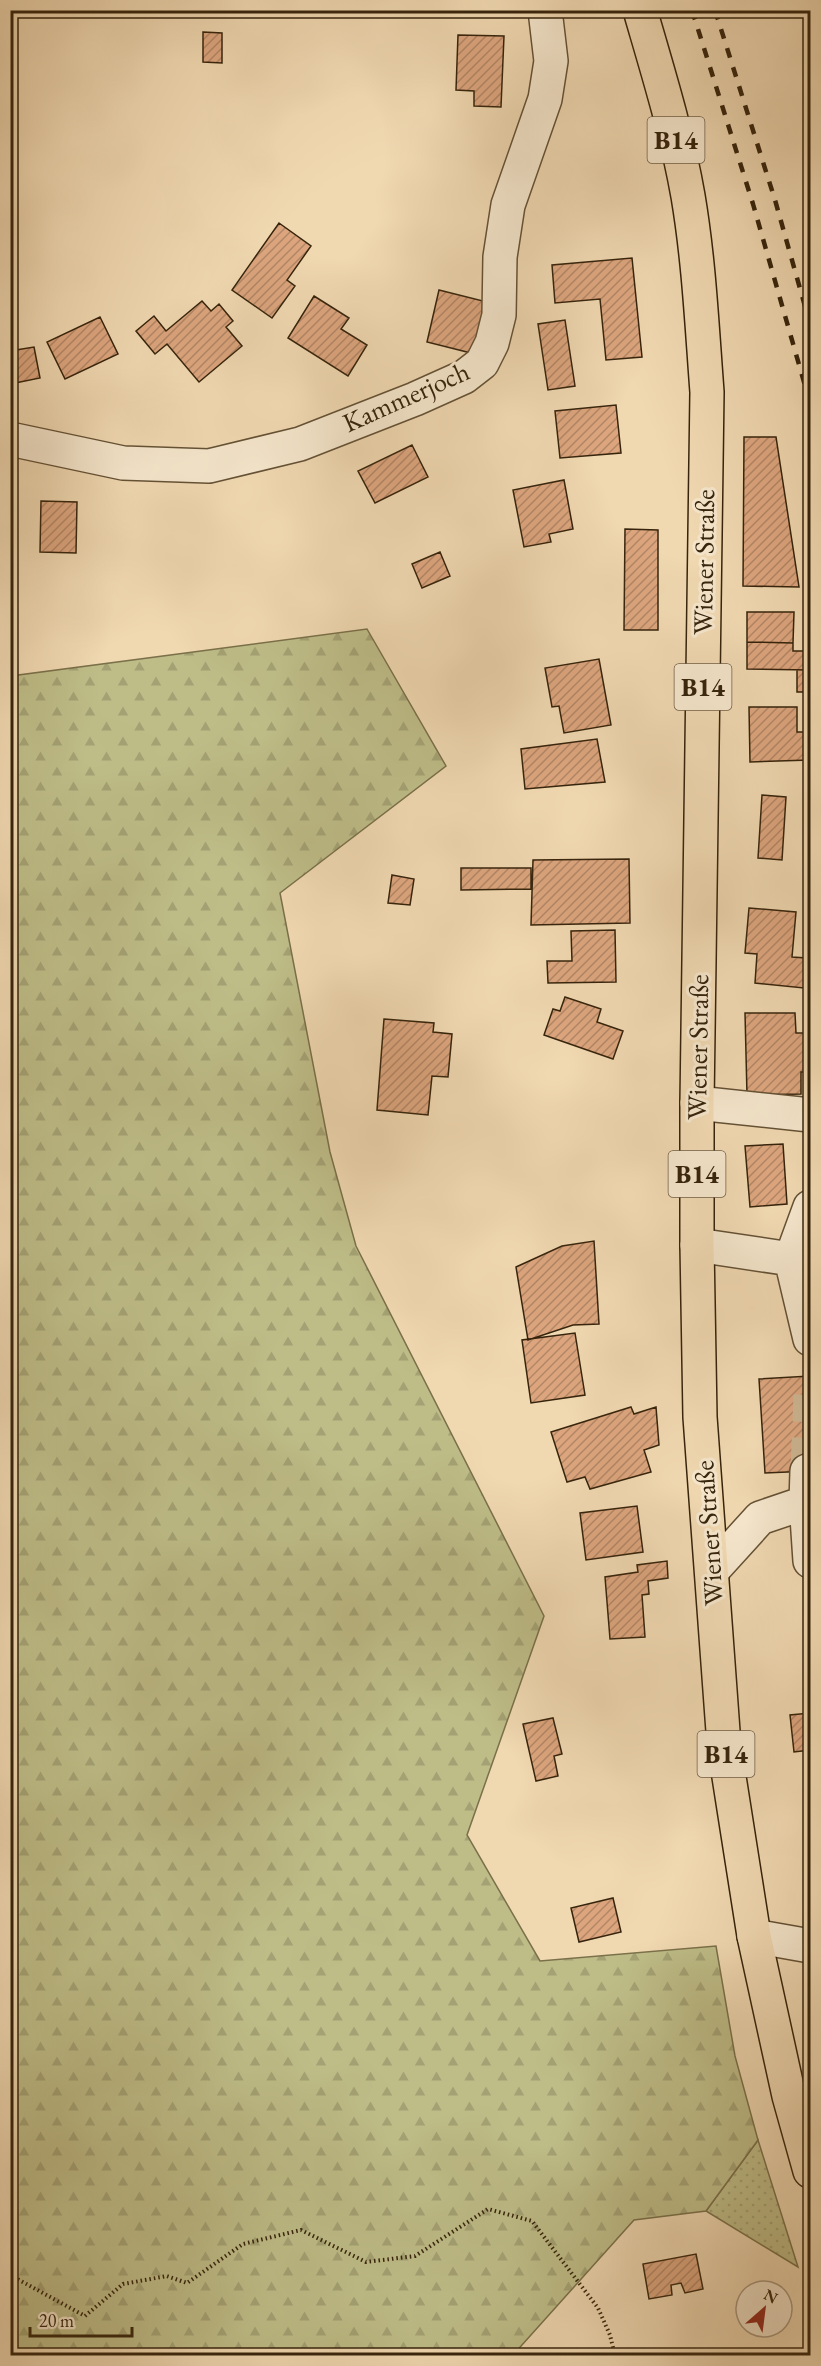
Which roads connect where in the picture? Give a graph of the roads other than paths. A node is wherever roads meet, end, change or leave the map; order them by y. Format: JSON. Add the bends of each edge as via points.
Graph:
{"nodes":[{"id":1,"x":545,"y":10,"type":"edge"},
{"id":2,"x":640,"y":10,"type":"edge"},
{"id":3,"x":10,"y":439,"type":"edge"},
{"id":4,"x":697,"y":1103,"type":"junction"},
{"id":5,"x":810,"y":1115,"type":"edge"},
{"id":6,"x":810,"y":1207,"type":"edge"},
{"id":7,"x":697,"y":1245,"type":"junction"},
{"id":8,"x":791,"y":1259,"type":"junction"},
{"id":9,"x":810,"y":1339,"type":"edge"},
{"id":10,"x":808,"y":1491,"type":"edge"},
{"id":11,"x":810,"y":1561,"type":"edge"},
{"id":12,"x":712,"y":1570,"type":"junction"},
{"id":13,"x":754,"y":1936,"type":"junction"},
{"id":14,"x":810,"y":1946,"type":"edge"},
{"id":15,"x":809,"y":2160,"type":"edge"}],
"edges":[{"from":1,"to":3,"type":"street","name":"Kammerjoch","via":[[551,61],[545,99],[508,205],[500,257],[499,315],[482,363],[464,377],[415,399],[300,444],[209,466],[123,463]]},
{"from":2,"to":4,"type":"main road","name":"Wiener Straße","number":"B14","via":[[672,118],[688,196],[707,392]]},
{"from":4,"to":5,"type":"street"},
{"from":4,"to":7,"type":"main road","name":"Wiener Straße","number":"B14"},
{"from":6,"to":8,"type":"street"},
{"from":7,"to":8,"type":"street"},
{"from":7,"to":12,"type":"main road","name":"Wiener Straße","number":"B14","via":[[700,1417]]},
{"from":8,"to":9,"type":"street"},
{"from":10,"to":11,"type":"street"},
{"from":10,"to":12,"type":"street","via":[[760,1518]]},
{"from":12,"to":13,"type":"main road","name":"Wiener Straße","number":"B14","via":[[724,1745]]},
{"from":13,"to":14,"type":"street"},
{"from":13,"to":15,"type":"main road","name":"Wiener Straße","number":"B14","via":[[789,2096]]}]}
